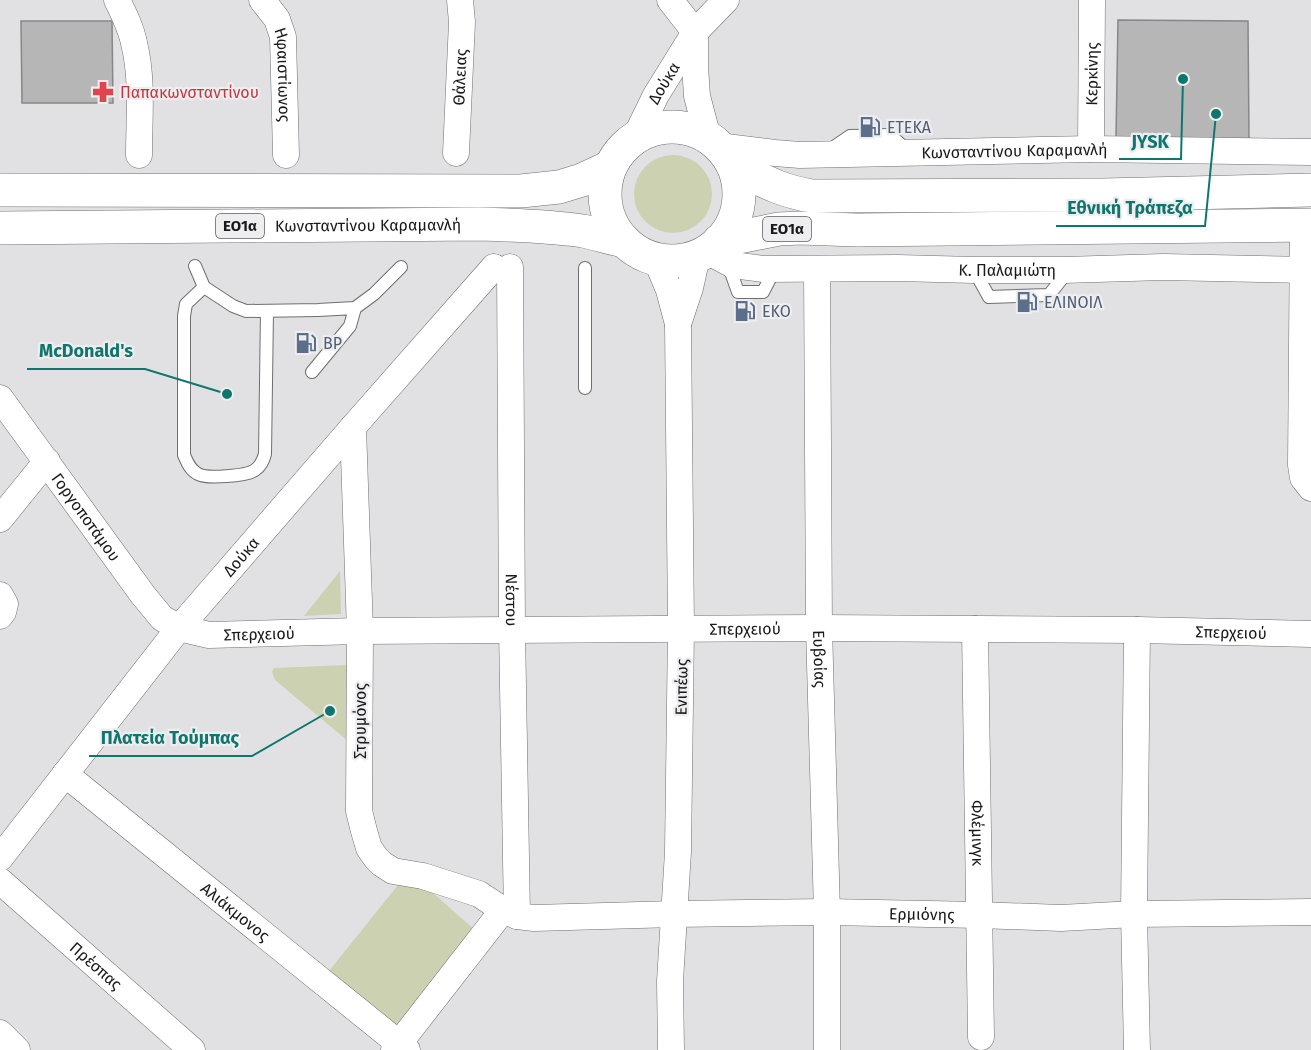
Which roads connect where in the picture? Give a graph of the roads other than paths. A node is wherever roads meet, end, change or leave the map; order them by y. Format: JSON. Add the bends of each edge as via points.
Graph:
{"nodes":[{"id":1,"x":117,"y":0,"type":"edge"},
{"id":2,"x":262,"y":0,"type":"edge"},
{"id":3,"x":460,"y":0,"type":"edge"},
{"id":4,"x":670,"y":0,"type":"edge"},
{"id":5,"x":726,"y":0,"type":"edge"},
{"id":6,"x":1092,"y":0,"type":"edge"},
{"id":7,"x":695,"y":32,"type":"junction"},
{"id":8,"x":635,"y":138,"type":"junction"},
{"id":9,"x":1091,"y":149,"type":"junction"},
{"id":10,"x":720,"y":150,"type":"junction"},
{"id":11,"x":1311,"y":152,"type":"edge"},
{"id":12,"x":456,"y":153,"type":"dead end"},
{"id":13,"x":139,"y":154,"type":"dead end"},
{"id":14,"x":286,"y":155,"type":"dead end"},
{"id":15,"x":610,"y":167,"type":"junction"},
{"id":16,"x":0,"y":190,"type":"edge"},
{"id":17,"x":1311,"y":190,"type":"edge"},
{"id":18,"x":1307,"y":225,"type":"edge"},
{"id":19,"x":0,"y":228,"type":"edge"},
{"id":20,"x":624,"y":241,"type":"junction"},
{"id":21,"x":713,"y":253,"type":"junction"},
{"id":22,"x":656,"y":259,"type":"junction"},
{"id":23,"x":195,"y":266,"type":"dead end"},
{"id":24,"x":401,"y":267,"type":"dead end"},
{"id":25,"x":502,"y":267,"type":"joint"},
{"id":26,"x":585,"y":268,"type":"dead end"},
{"id":27,"x":817,"y":268,"type":"junction"},
{"id":28,"x":1306,"y":270,"type":"edge"},
{"id":29,"x":204,"y":288,"type":"junction"},
{"id":30,"x":355,"y":308,"type":"junction"},
{"id":31,"x":267,"y":311,"type":"junction"},
{"id":32,"x":678,"y":324,"type":"junction"},
{"id":33,"x":312,"y":372,"type":"dead end"},
{"id":34,"x":585,"y":388,"type":"dead end"},
{"id":35,"x":0,"y":398,"type":"edge"},
{"id":36,"x":353,"y":426,"type":"junction"},
{"id":37,"x":47,"y":461,"type":"junction"},
{"id":38,"x":1311,"y":488,"type":"edge"},
{"id":39,"x":0,"y":519,"type":"edge"},
{"id":40,"x":179,"y":628,"type":"junction"},
{"id":41,"x":681,"y":628,"type":"junction"},
{"id":42,"x":819,"y":628,"type":"junction"},
{"id":43,"x":512,"y":629,"type":"junction"},
{"id":44,"x":975,"y":629,"type":"junction"},
{"id":45,"x":1137,"y":630,"type":"junction"},
{"id":46,"x":360,"y":631,"type":"junction"},
{"id":47,"x":1311,"y":634,"type":"edge"},
{"id":48,"x":65,"y":774,"type":"junction"},
{"id":49,"x":0,"y":858,"type":"edge"},
{"id":50,"x":0,"y":881,"type":"edge"},
{"id":51,"x":827,"y":912,"type":"junction"},
{"id":52,"x":1311,"y":912,"type":"edge"},
{"id":53,"x":518,"y":914,"type":"junction"},
{"id":54,"x":675,"y":914,"type":"junction"},
{"id":55,"x":1134,"y":914,"type":"junction"},
{"id":56,"x":980,"y":915,"type":"junction"},
{"id":57,"x":0,"y":1033,"type":"edge"},
{"id":58,"x":981,"y":1036,"type":"dead end"},
{"id":59,"x":400,"y":1048,"type":"edge"},
{"id":60,"x":17,"y":1050,"type":"edge"},
{"id":61,"x":192,"y":1050,"type":"edge"},
{"id":62,"x":671,"y":1050,"type":"edge"},
{"id":63,"x":826,"y":1050,"type":"edge"},
{"id":64,"x":1137,"y":1050,"type":"edge"}],
"edges":[{"from":1,"to":13,"type":"street","via":[[134,43],[138,68]]},
{"from":2,"to":14,"type":"street","name":"Ηφαιστίωνος","via":[[277,19],[283,37]]},
{"from":3,"to":12,"type":"street","name":"Θάλειας"},
{"from":4,"to":7,"type":"street"},
{"from":5,"to":7,"type":"street","name":"Δούκα"},
{"from":6,"to":9,"type":"street","name":"Κερκίνης"},
{"from":7,"to":8,"type":"street","name":"Δούκα"},
{"from":7,"to":10,"type":"street","name":"Δούκα","via":[[700,108]]},
{"from":8,"to":10,"type":"main road","name":"Κωνσταντίνου Καραμανλή","number":"ΕΟ1α","via":[[658,128],[693,130]]},
{"from":8,"to":15,"type":"main road","name":"Κωνσταντίνου Καραμανλή","number":"ΕΟ1α"},
{"from":9,"to":10,"type":"street","name":"Κωνσταντίνου Καραμανλή","via":[[822,155]]},
{"from":9,"to":11,"type":"street","name":"Κωνσταντίνου Καραμανλή"},
{"from":10,"to":17,"type":"main road","name":"Κωνσταντίνου Καραμανλή","number":"ΕΟ1α","via":[[775,187],[812,196]]},
{"from":10,"to":21,"type":"main road","via":[[738,186],[739,201],[729,230]]},
{"from":15,"to":16,"type":"main road","name":"Κωνσταντίνου Καραμανλή","number":"ΕΟ1α","via":[[559,188],[521,191]]},
{"from":15,"to":20,"type":"main road","name":"Κωνσταντίνου Καραμανλή","number":"ΕΟ1α","via":[[605,200],[608,215]]},
{"from":18,"to":21,"type":"main road","name":"Κωνσταντίνου Καραμανλή","number":"ΕΟ1α","via":[[800,228],[766,231]]},
{"from":18,"to":28,"type":"street"},
{"from":19,"to":20,"type":"main road","name":"Κωνσταντίνου Καραμανλή","number":"ΕΟ1α","via":[[479,224],[582,231]]},
{"from":20,"to":22,"type":"main road","name":"Κωνσταντίνου Καραμανλή","number":"ΕΟ1α"},
{"from":21,"to":22,"type":"main road","name":"Κωνσταντίνου Καραμανλή","number":"ΕΟ1α","via":[[679,261]]},
{"from":21,"to":27,"type":"street","name":"Κ. Παλαμιώτη","via":[[742,267]]},
{"from":21,"to":32,"type":"street","name":"Ενιπέως","via":[[690,288]]},
{"from":22,"to":32,"type":"street","name":"Ενιπέως"},
{"from":23,"to":29,"type":"lane"},
{"from":24,"to":30,"type":"lane"},
{"from":25,"to":36,"type":"street","name":"Δούκα"},
{"from":25,"to":43,"type":"street","name":"Νέστου"},
{"from":26,"to":34,"type":"lane"},
{"from":27,"to":28,"type":"street","name":"Κ. Παλαμιώτη"},
{"from":27,"to":42,"type":"street","name":"Ευβοίας"},
{"from":28,"to":38,"type":"street","via":[[1301,465],[1303,478]]},
{"from":29,"to":31,"type":"lane","via":[[246,311]]},
{"from":29,"to":31,"type":"lane","via":[[186,304],[184,316],[184,454],[199,475],[253,472],[262,464]]},
{"from":30,"to":31,"type":"lane"},
{"from":30,"to":33,"type":"lane","via":[[350,326]]},
{"from":32,"to":41,"type":"street","name":"Ενιπέως"},
{"from":35,"to":37,"type":"street","name":"Γοργοποτάμου"},
{"from":36,"to":40,"type":"street","name":"Δούκα"},
{"from":36,"to":46,"type":"street","name":"Στρυμόνος"},
{"from":37,"to":39,"type":"street"},
{"from":37,"to":40,"type":"street","name":"Γοργοποτάμου","via":[[143,595],[162,618]]},
{"from":40,"to":46,"type":"street","name":"Σπερχειού","via":[[209,636]]},
{"from":40,"to":48,"type":"street","name":"Δούκα"},
{"from":41,"to":42,"type":"street","name":"Σπερχειού"},
{"from":41,"to":43,"type":"street","name":"Σπερχειού"},
{"from":41,"to":54,"type":"street","name":"Ενιπέως"},
{"from":42,"to":44,"type":"street","name":"Σπερχειού"},
{"from":42,"to":51,"type":"street","name":"Ευβοίας"},
{"from":43,"to":46,"type":"street","name":"Σπερχειού"},
{"from":43,"to":53,"type":"street","name":"Νέστου"},
{"from":44,"to":45,"type":"street","name":"Σπερχειού"},
{"from":44,"to":56,"type":"street","name":"Φλέμινγκ"},
{"from":45,"to":47,"type":"street","name":"Σπερχειού"},
{"from":45,"to":55,"type":"street"},
{"from":46,"to":53,"type":"street","name":"Στρυμόνος","via":[[359,811],[369,848],[393,871],[479,894]]},
{"from":48,"to":49,"type":"street","name":"Δούκα"},
{"from":48,"to":59,"type":"street","name":"Αλιάκμονος"},
{"from":50,"to":61,"type":"street","name":"Πρέσπας"},
{"from":51,"to":54,"type":"street","name":"Ερμιόνης"},
{"from":51,"to":56,"type":"street","name":"Ερμιόνης"},
{"from":51,"to":63,"type":"street","name":"Ευβοίας"},
{"from":52,"to":55,"type":"street","name":"Ερμιόνης"},
{"from":53,"to":54,"type":"street","name":"Ερμιόνης"},
{"from":53,"to":59,"type":"street"},
{"from":54,"to":62,"type":"street","name":"Ενιπέως","via":[[670,981]]},
{"from":55,"to":56,"type":"street","name":"Ερμιόνης","via":[[1060,918]]},
{"from":55,"to":64,"type":"street"},
{"from":56,"to":58,"type":"street","name":"Φλέμινγκ"},
{"from":57,"to":60,"type":"street"}]}
